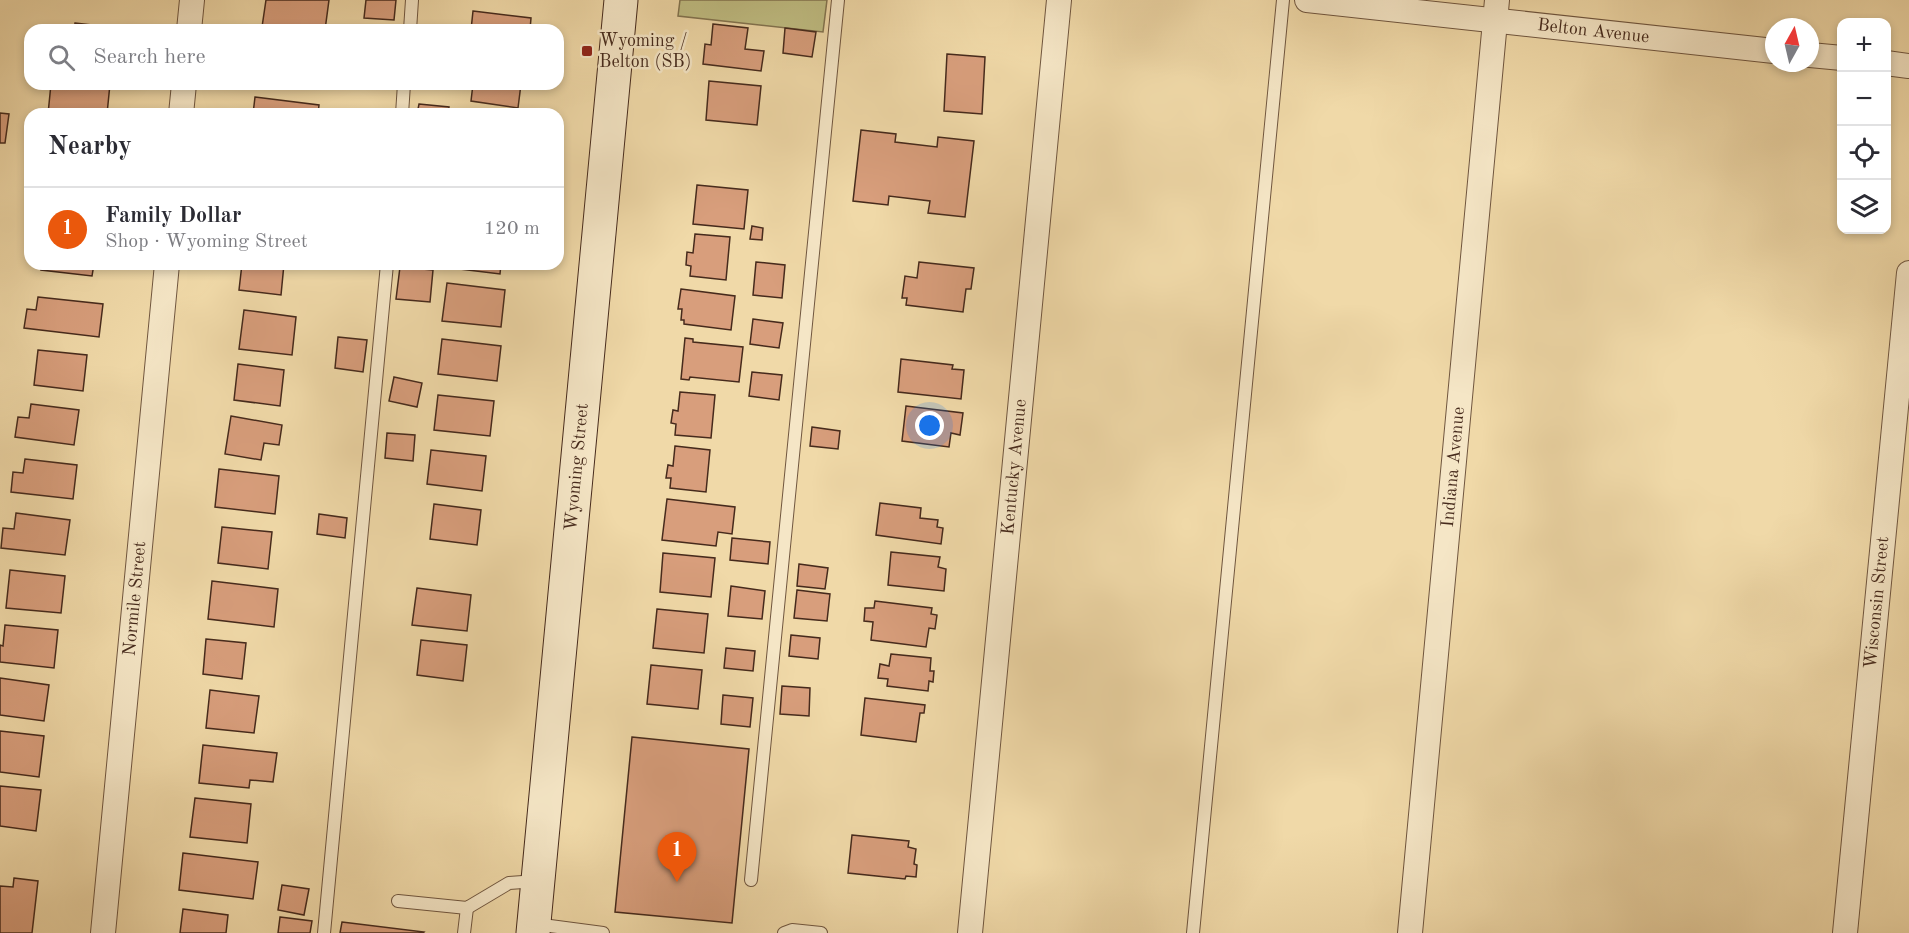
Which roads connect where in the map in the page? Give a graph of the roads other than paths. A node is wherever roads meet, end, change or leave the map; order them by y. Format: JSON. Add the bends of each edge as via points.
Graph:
{"nodes":[{"id":1,"x":192,"y":0,"type":"edge"},
{"id":2,"x":412,"y":0,"type":"edge"},
{"id":3,"x":621,"y":0,"type":"edge"},
{"id":4,"x":838,"y":0,"type":"edge"},
{"id":5,"x":1059,"y":0,"type":"edge"},
{"id":6,"x":1283,"y":0,"type":"edge"},
{"id":7,"x":1306,"y":0,"type":"edge"},
{"id":8,"x":1496,"y":10,"type":"edge"},
{"id":9,"x":190,"y":24,"type":"edge"},
{"id":10,"x":410,"y":24,"type":"edge"},
{"id":11,"x":1765,"y":50,"type":"edge"},
{"id":12,"x":1819,"y":56,"type":"edge"},
{"id":13,"x":1837,"y":58,"type":"edge"},
{"id":14,"x":1891,"y":64,"type":"edge"},
{"id":15,"x":1909,"y":66,"type":"edge"},
{"id":16,"x":183,"y":90,"type":"edge"},
{"id":17,"x":404,"y":90,"type":"edge"},
{"id":18,"x":182,"y":108,"type":"edge"},
{"id":19,"x":402,"y":108,"type":"edge"},
{"id":20,"x":166,"y":270,"type":"edge"},
{"id":21,"x":386,"y":270,"type":"edge"},
{"id":22,"x":1909,"y":273,"type":"edge"},
{"id":23,"x":751,"y":880,"type":"dead end"},
{"id":24,"x":538,"y":881,"type":"junction"},
{"id":25,"x":398,"y":901,"type":"dead end"},
{"id":26,"x":467,"y":908,"type":"junction"},
{"id":27,"x":533,"y":929,"type":"edge"},
{"id":28,"x":103,"y":933,"type":"edge"},
{"id":29,"x":324,"y":933,"type":"edge"},
{"id":30,"x":464,"y":933,"type":"edge"},
{"id":31,"x":603,"y":933,"type":"edge"},
{"id":32,"x":784,"y":933,"type":"edge"},
{"id":33,"x":821,"y":933,"type":"edge"},
{"id":34,"x":970,"y":933,"type":"edge"},
{"id":35,"x":1193,"y":933,"type":"edge"},
{"id":36,"x":1410,"y":933,"type":"edge"},
{"id":37,"x":1845,"y":933,"type":"edge"}],
"edges":[{"from":1,"to":9,"type":"street"},
{"from":2,"to":10,"type":"lane"},
{"from":3,"to":24,"type":"street","name":"Wyoming Street"},
{"from":4,"to":23,"type":"lane"},
{"from":5,"to":34,"type":"street","name":"Kentucky Avenue"},
{"from":6,"to":35,"type":"lane"},
{"from":7,"to":8,"type":"street","name":"Belton Avenue"},
{"from":8,"to":11,"type":"street","name":"Belton Avenue"},
{"from":8,"to":36,"type":"street","name":"Indiana Avenue"},
{"from":12,"to":13,"type":"street"},
{"from":14,"to":15,"type":"street"},
{"from":16,"to":18,"type":"street"},
{"from":17,"to":19,"type":"lane"},
{"from":20,"to":28,"type":"street","name":"Normile Street"},
{"from":21,"to":29,"type":"lane"},
{"from":22,"to":37,"type":"street","name":"Wisconsin Street"},
{"from":24,"to":26,"type":"lane","via":[[509,883]]},
{"from":24,"to":27,"type":"street","name":"Wyoming Street"},
{"from":25,"to":26,"type":"lane"},
{"from":26,"to":30,"type":"lane"},
{"from":27,"to":31,"type":"lane"},
{"from":32,"to":33,"type":"lane"}]}
